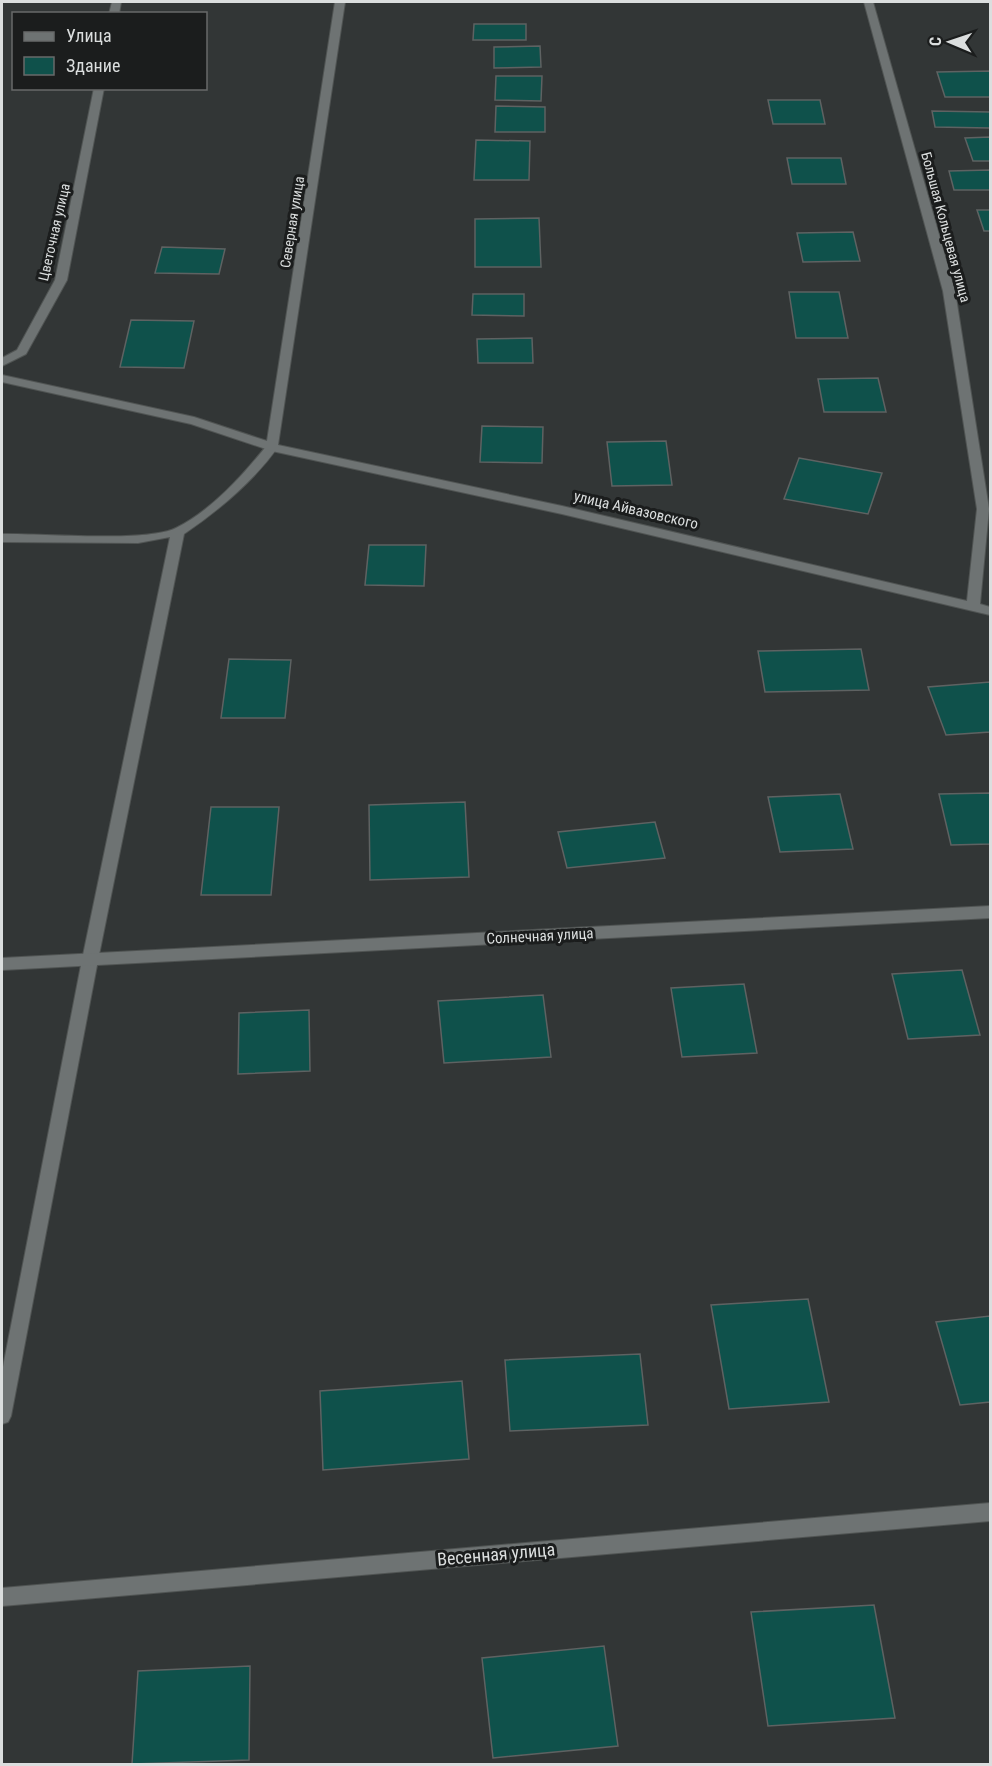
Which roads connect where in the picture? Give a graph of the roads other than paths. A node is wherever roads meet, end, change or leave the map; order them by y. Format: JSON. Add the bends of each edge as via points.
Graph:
{"nodes":[{"id":1,"x":340,"y":2,"type":"edge"},
{"id":2,"x":869,"y":2,"type":"edge"},
{"id":3,"x":99,"y":90,"type":"edge"},
{"id":4,"x":2,"y":363,"type":"edge"},
{"id":5,"x":2,"y":379,"type":"edge"},
{"id":6,"x":272,"y":447,"type":"junction"},
{"id":7,"x":178,"y":532,"type":"junction"},
{"id":8,"x":2,"y":538,"type":"edge"},
{"id":9,"x":973,"y":607,"type":"junction"},
{"id":10,"x":990,"y":610,"type":"edge"},
{"id":11,"x":990,"y":912,"type":"edge"},
{"id":12,"x":90,"y":960,"type":"junction"},
{"id":13,"x":2,"y":964,"type":"edge"},
{"id":14,"x":2,"y":1416,"type":"edge"},
{"id":15,"x":990,"y":1512,"type":"edge"},
{"id":16,"x":2,"y":1597,"type":"edge"}],
"edges":[{"from":1,"to":6,"type":"street","name":"Северная улица"},
{"from":2,"to":9,"type":"street","name":"Большая Кольцевая улица","via":[[949,291],[983,509]]},
{"from":3,"to":4,"type":"street","name":"Цветочная улица","via":[[61,280],[22,352]]},
{"from":5,"to":6,"type":"street","name":"улица Айвазовского","via":[[194,421]]},
{"from":6,"to":7,"type":"street","via":[[209,512]]},
{"from":6,"to":9,"type":"street","name":"улица Айвазовского","via":[[562,510]]},
{"from":7,"to":8,"type":"street","via":[[138,539]]},
{"from":7,"to":12,"type":"street"},
{"from":9,"to":10,"type":"street","name":"улица Айвазовского"},
{"from":11,"to":12,"type":"street","name":"Солнечная улица"},
{"from":12,"to":13,"type":"street","name":"Солнечная улица"},
{"from":12,"to":14,"type":"street"},
{"from":15,"to":16,"type":"street","name":"Весенная улица"}]}
